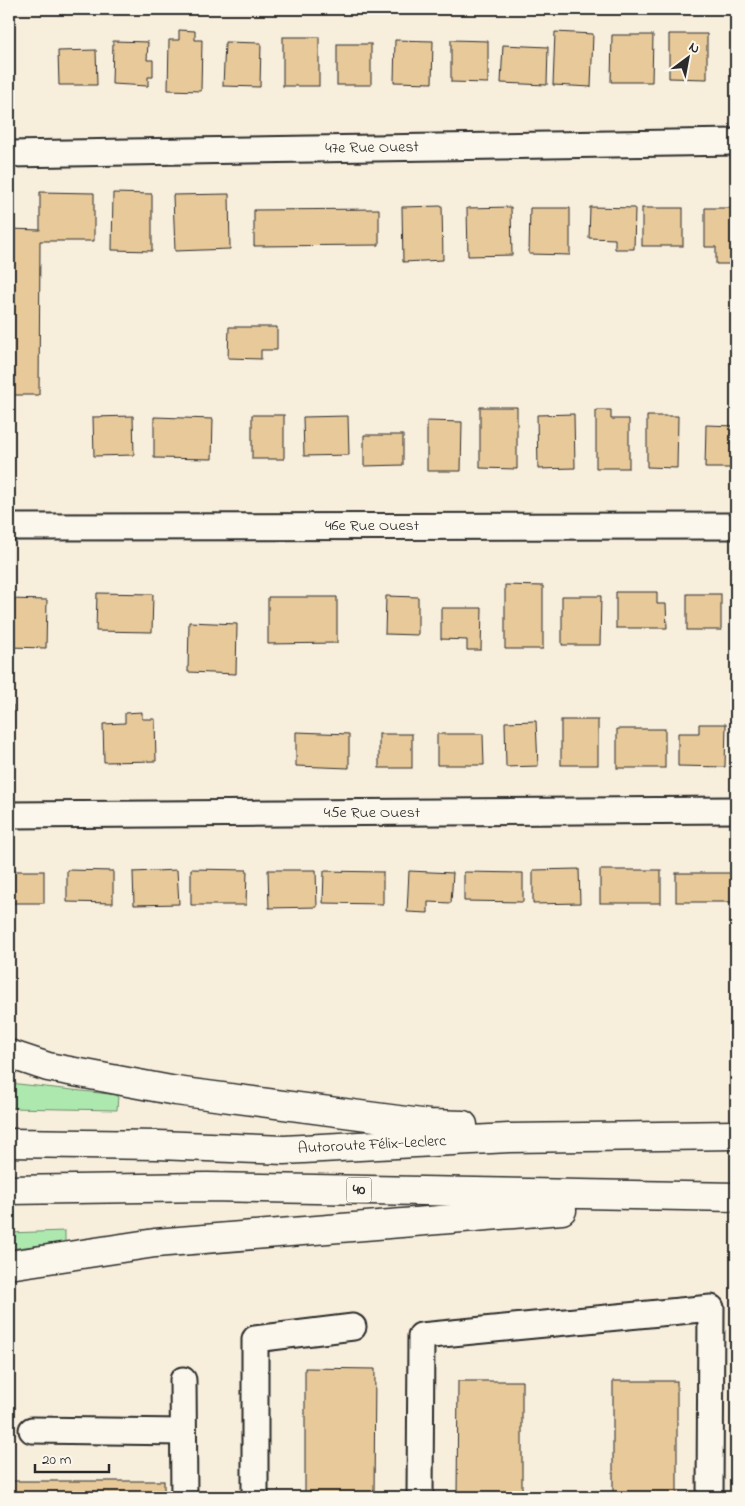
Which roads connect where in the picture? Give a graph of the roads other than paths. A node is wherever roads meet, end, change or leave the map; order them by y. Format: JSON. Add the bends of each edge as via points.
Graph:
{"nodes":[{"id":1,"x":736,"y":142,"type":"edge"},
{"id":2,"x":9,"y":154,"type":"edge"},
{"id":3,"x":736,"y":526,"type":"edge"},
{"id":4,"x":9,"y":527,"type":"edge"},
{"id":5,"x":736,"y":810,"type":"edge"},
{"id":6,"x":9,"y":815,"type":"edge"},
{"id":7,"x":9,"y":1054,"type":"edge"},
{"id":8,"x":659,"y":1135,"type":"junction"},
{"id":9,"x":736,"y":1135,"type":"edge"},
{"id":10,"x":9,"y":1143,"type":"edge"},
{"id":11,"x":9,"y":1190,"type":"edge"},
{"id":12,"x":709,"y":1197,"type":"junction"},
{"id":13,"x":736,"y":1197,"type":"edge"},
{"id":14,"x":9,"y":1265,"type":"edge"},
{"id":15,"x":353,"y":1327,"type":"dead end"},
{"id":16,"x":183,"y":1380,"type":"dead end"},
{"id":17,"x":32,"y":1430,"type":"dead end"},
{"id":18,"x":183,"y":1432,"type":"junction"},
{"id":19,"x":184,"y":1497,"type":"edge"},
{"id":20,"x":256,"y":1497,"type":"edge"},
{"id":21,"x":420,"y":1497,"type":"edge"},
{"id":22,"x":710,"y":1497,"type":"edge"}],
"edges":[{"from":1,"to":2,"type":"street","name":"47e Rue Ouest"},
{"from":3,"to":4,"type":"street","name":"46e Rue Ouest"},
{"from":5,"to":6,"type":"street","name":"45e Rue Ouest"},
{"from":7,"to":8,"type":"highway","via":[[48,1067],[176,1091],[429,1124]]},
{"from":8,"to":9,"type":"highway","name":"Autoroute Félix-Leclerc"},
{"from":8,"to":10,"type":"highway","name":"Autoroute Félix-Leclerc","via":[[509,1138],[284,1150]]},
{"from":11,"to":12,"type":"highway","number":"40","via":[[207,1187]]},
{"from":12,"to":13,"type":"highway","number":"40"},
{"from":12,"to":14,"type":"highway","via":[[155,1243]]},
{"from":15,"to":20,"type":"street","via":[[255,1339]]},
{"from":16,"to":18,"type":"street"},
{"from":17,"to":18,"type":"street"},
{"from":18,"to":19,"type":"street"},
{"from":21,"to":22,"type":"street","via":[[421,1336],[711,1308]]}]}
